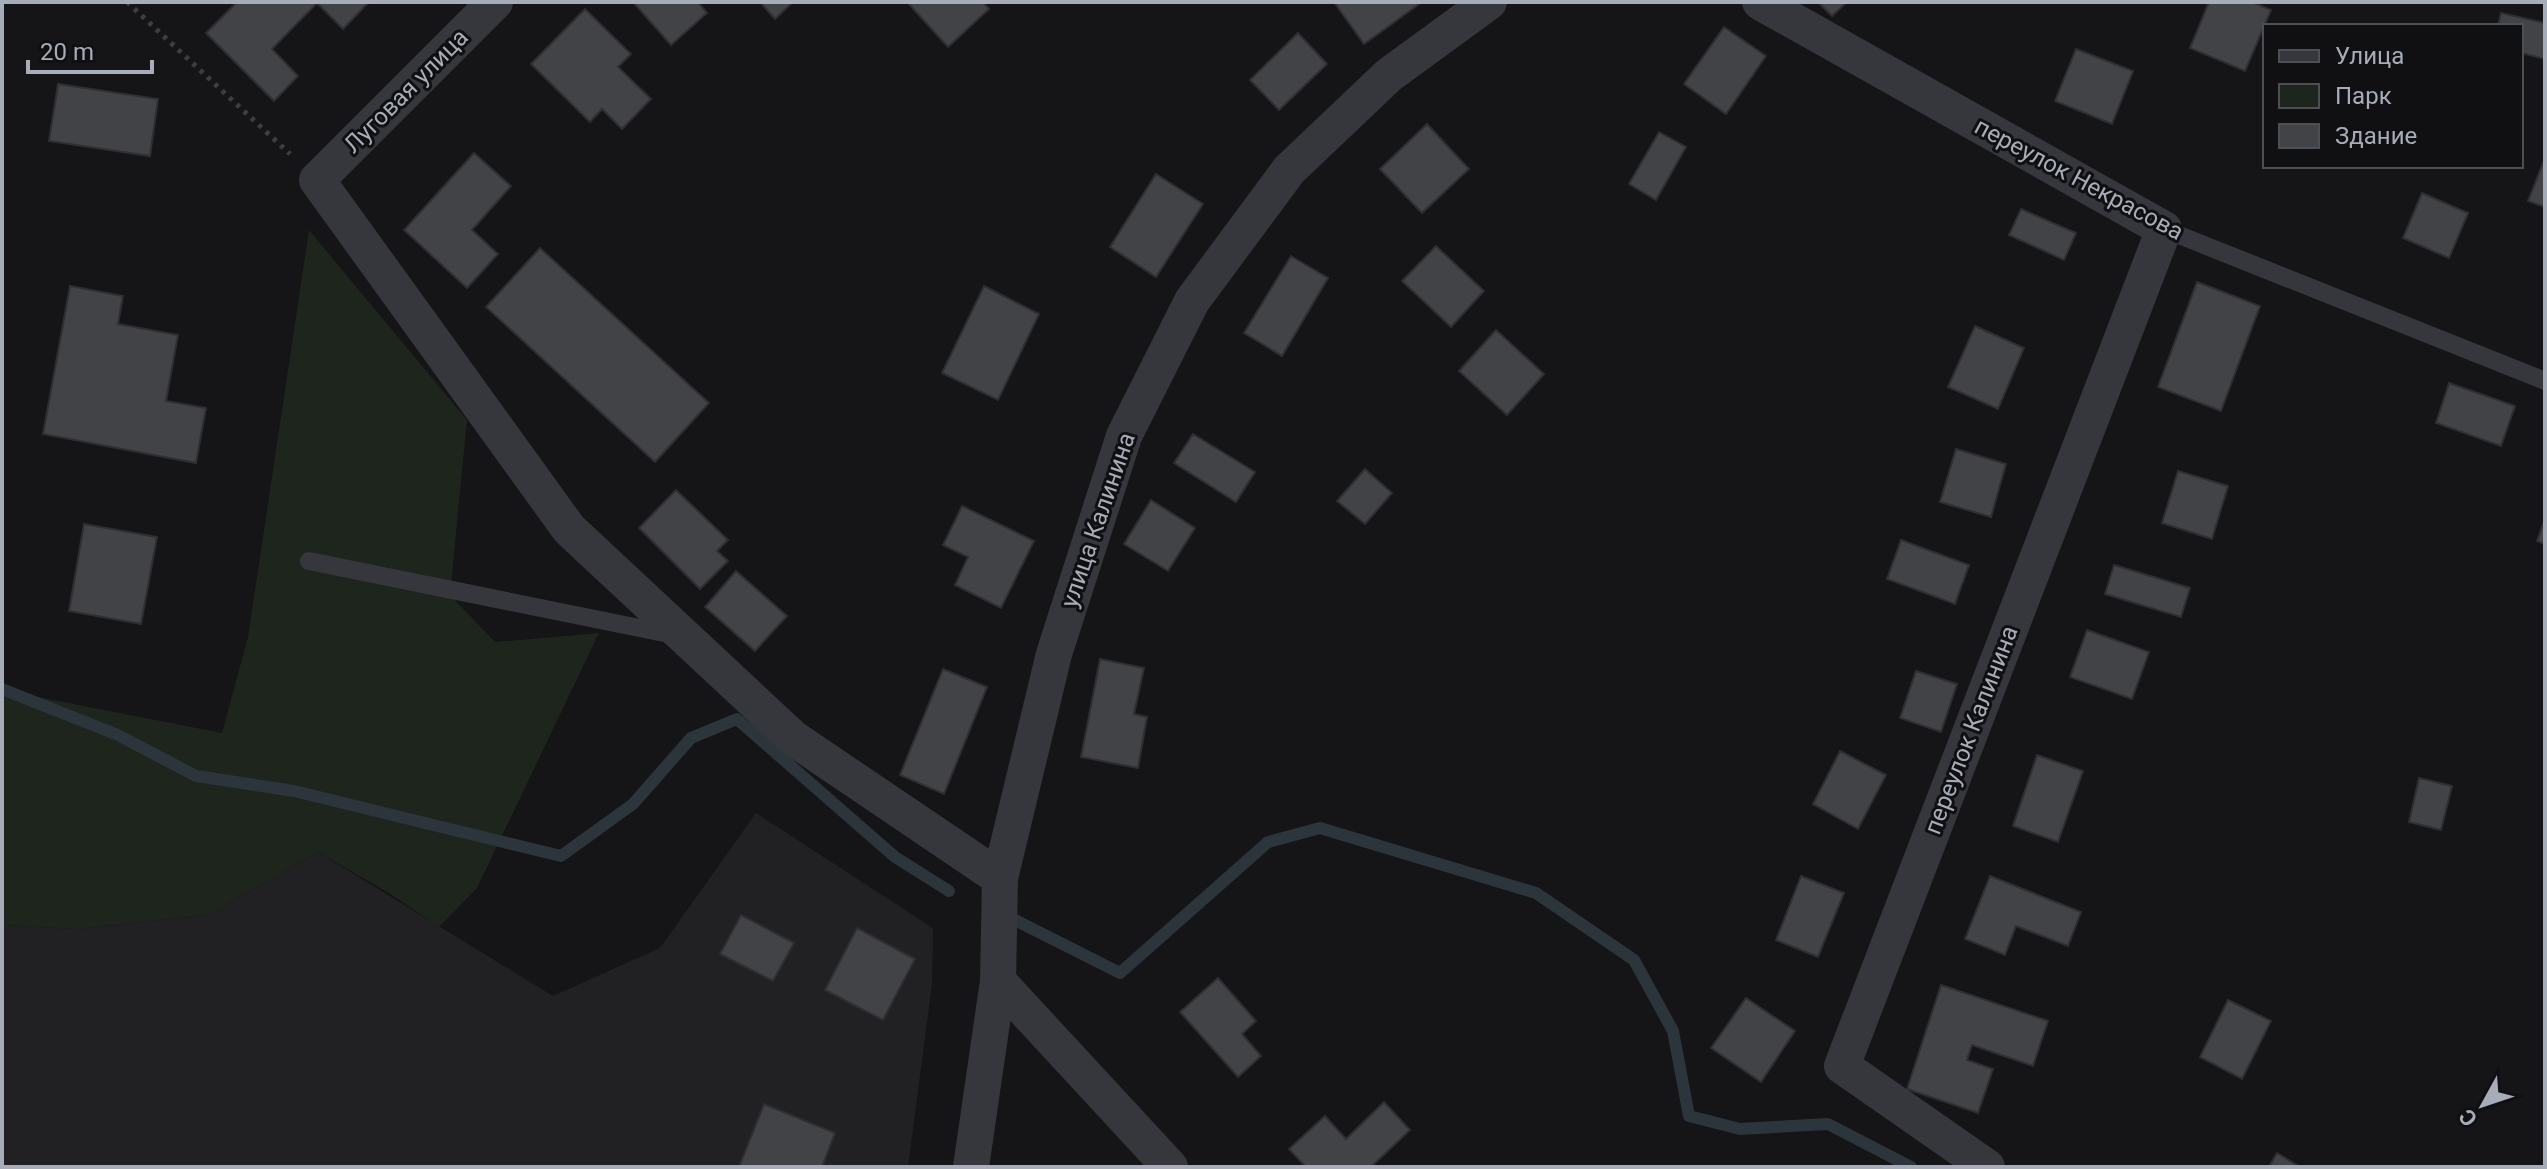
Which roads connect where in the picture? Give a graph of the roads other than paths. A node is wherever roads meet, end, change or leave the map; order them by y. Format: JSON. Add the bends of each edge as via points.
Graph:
{"nodes":[{"id":1,"x":495,"y":2,"type":"edge"},
{"id":2,"x":1489,"y":2,"type":"edge"},
{"id":3,"x":1760,"y":2,"type":"edge"},
{"id":4,"x":2164,"y":229,"type":"junction"},
{"id":5,"x":2545,"y":381,"type":"edge"},
{"id":6,"x":309,"y":561,"type":"dead end"},
{"id":7,"x":685,"y":637,"type":"junction"},
{"id":8,"x":1000,"y":878,"type":"junction"},
{"id":9,"x":998,"y":981,"type":"junction"},
{"id":10,"x":971,"y":1167,"type":"edge"},
{"id":11,"x":1170,"y":1167,"type":"edge"},
{"id":12,"x":1987,"y":1167,"type":"edge"}],
"edges":[{"from":1,"to":7,"type":"street","name":"Луговая улица","via":[[317,180],[569,529]]},
{"from":2,"to":8,"type":"street","name":"улица Калинина","via":[[1389,75],[1289,170],[1192,301],[1124,436],[1054,654]]},
{"from":3,"to":4,"type":"street","name":"переулок Некрасова"},
{"from":4,"to":5,"type":"lane","name":"переулок Некрасова"},
{"from":4,"to":12,"type":"street","name":"переулок Калинина","via":[[1842,1066]]},
{"from":6,"to":7,"type":"lane"},
{"from":7,"to":8,"type":"street","via":[[793,738]]},
{"from":8,"to":9,"type":"street","name":"улица Калинина"},
{"from":9,"to":10,"type":"street","name":"улица Калинина"},
{"from":9,"to":11,"type":"street"}]}
